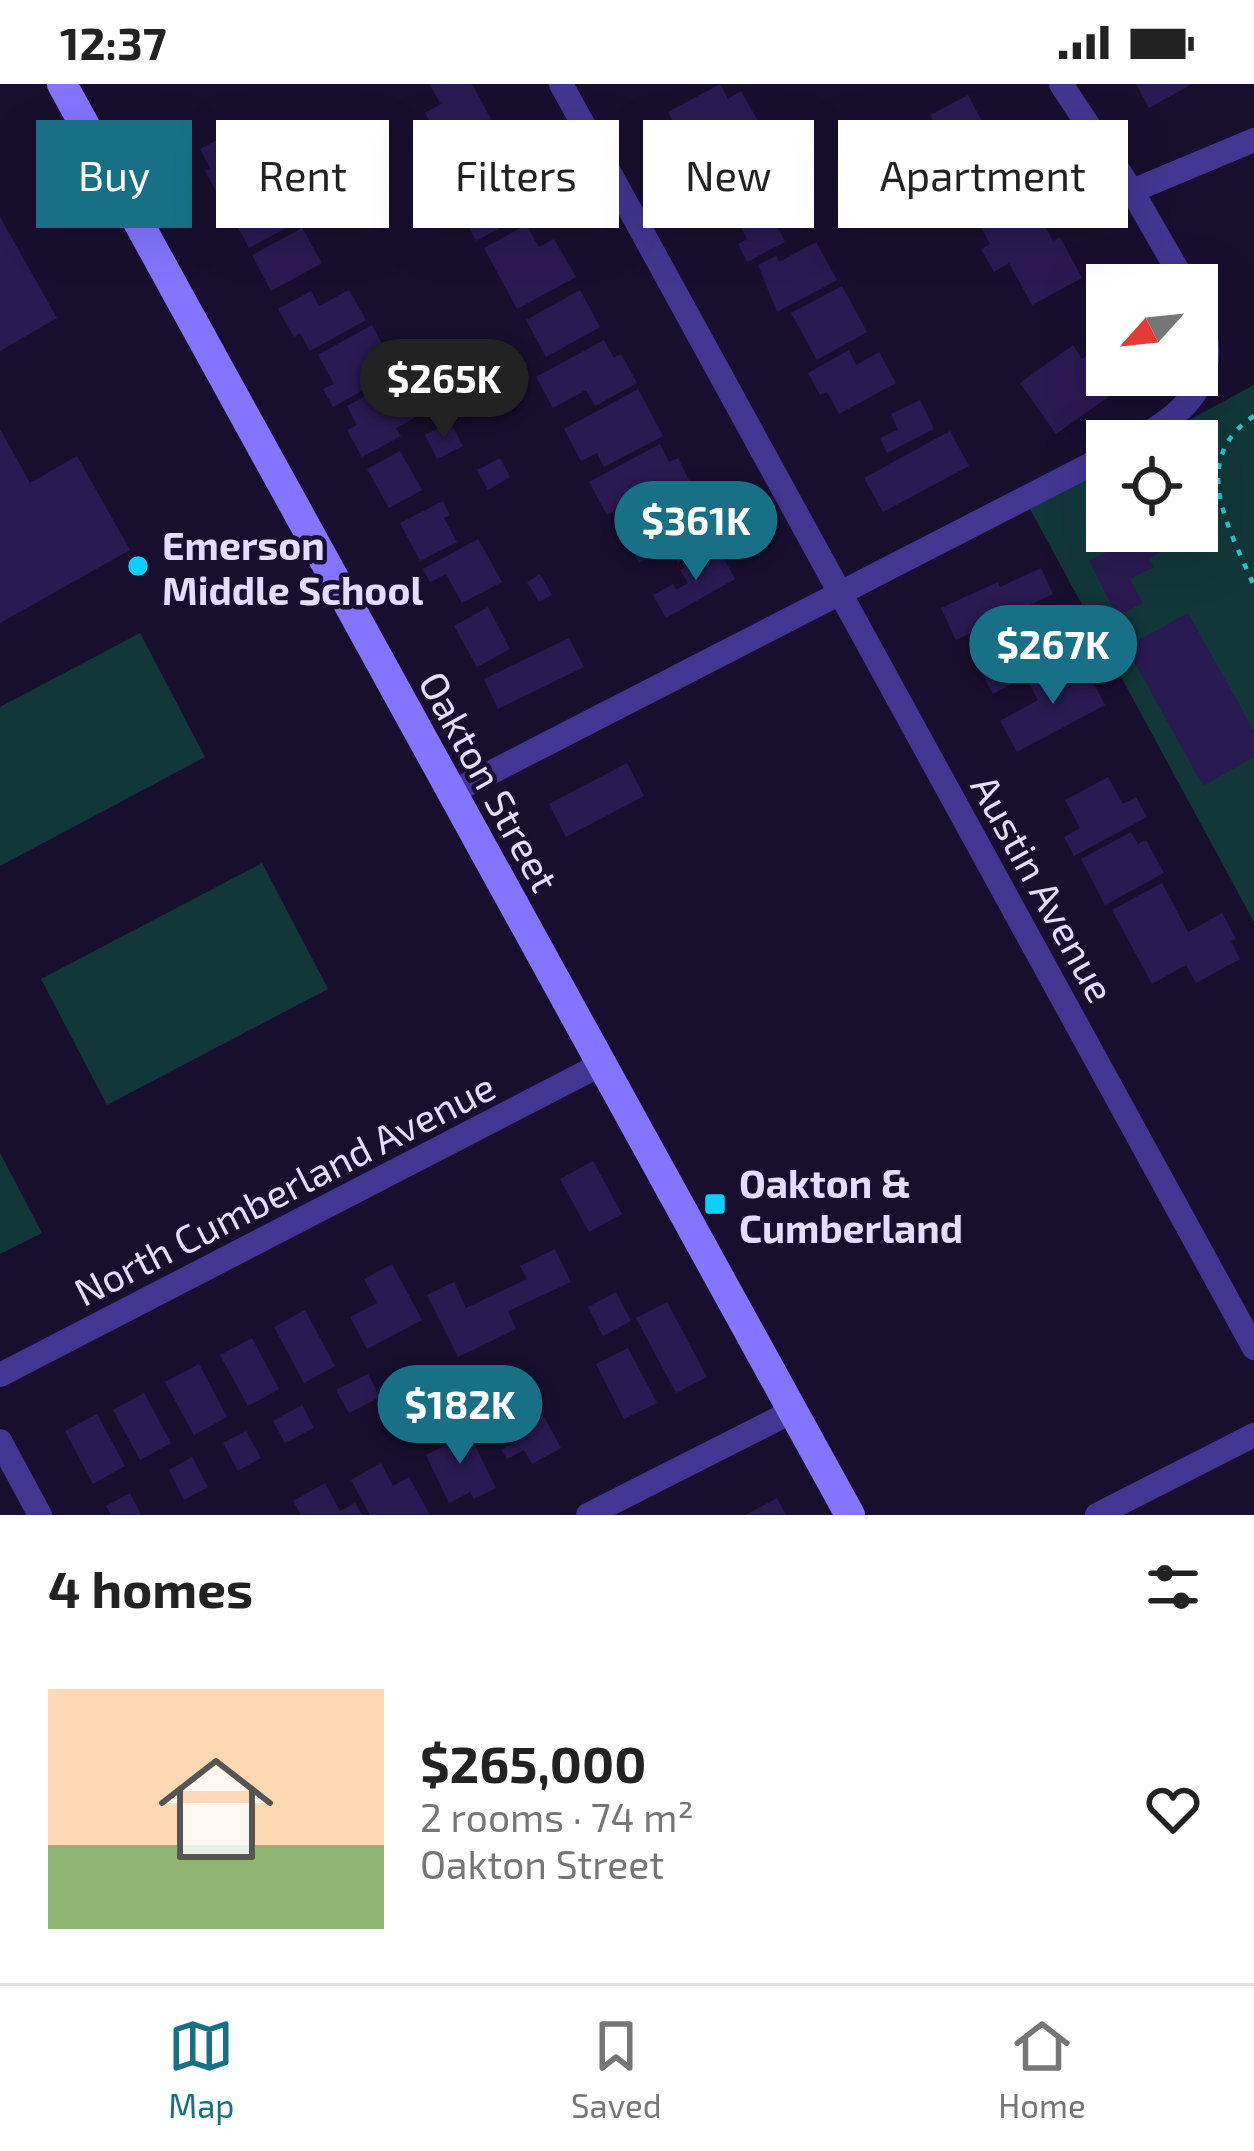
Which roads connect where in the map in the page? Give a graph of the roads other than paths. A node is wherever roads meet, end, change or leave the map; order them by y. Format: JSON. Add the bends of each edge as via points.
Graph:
{"nodes":[{"id":1,"x":62,"y":84,"type":"edge"},
{"id":2,"x":561,"y":84,"type":"edge"},
{"id":3,"x":1061,"y":84,"type":"edge"},
{"id":4,"x":1254,"y":140,"type":"edge"},
{"id":5,"x":1132,"y":191,"type":"junction"},
{"id":6,"x":1174,"y":264,"type":"edge"},
{"id":7,"x":1194,"y":396,"type":"edge"},
{"id":8,"x":1167,"y":420,"type":"edge"},
{"id":9,"x":1086,"y":467,"type":"edge"},
{"id":10,"x":842,"y":593,"type":"junction"},
{"id":11,"x":453,"y":792,"type":"junction"},
{"id":12,"x":600,"y":1065,"type":"junction"},
{"id":13,"x":1254,"y":1348,"type":"edge"},
{"id":14,"x":0,"y":1375,"type":"edge"},
{"id":15,"x":793,"y":1412,"type":"junction"},
{"id":16,"x":1254,"y":1435,"type":"edge"},
{"id":17,"x":0,"y":1442,"type":"edge"},
{"id":18,"x":40,"y":1515,"type":"edge"},
{"id":19,"x":588,"y":1515,"type":"edge"},
{"id":20,"x":850,"y":1515,"type":"edge"},
{"id":21,"x":1097,"y":1515,"type":"edge"}],
"edges":[{"from":1,"to":11,"type":"main road","name":"Oakton Street"},
{"from":2,"to":10,"type":"street","name":"Austin Avenue"},
{"from":3,"to":5,"type":"street"},
{"from":4,"to":5,"type":"street"},
{"from":5,"to":6,"type":"street"},
{"from":7,"to":8,"type":"street"},
{"from":9,"to":10,"type":"street"},
{"from":10,"to":11,"type":"street"},
{"from":10,"to":13,"type":"street","name":"Austin Avenue"},
{"from":11,"to":12,"type":"main road","name":"Oakton Street"},
{"from":12,"to":14,"type":"street","name":"North Cumberland Avenue"},
{"from":12,"to":15,"type":"main road","name":"Oakton Street"},
{"from":15,"to":19,"type":"street"},
{"from":15,"to":20,"type":"main road","name":"Oakton Street"},
{"from":16,"to":21,"type":"street"},
{"from":17,"to":18,"type":"street"}]}
